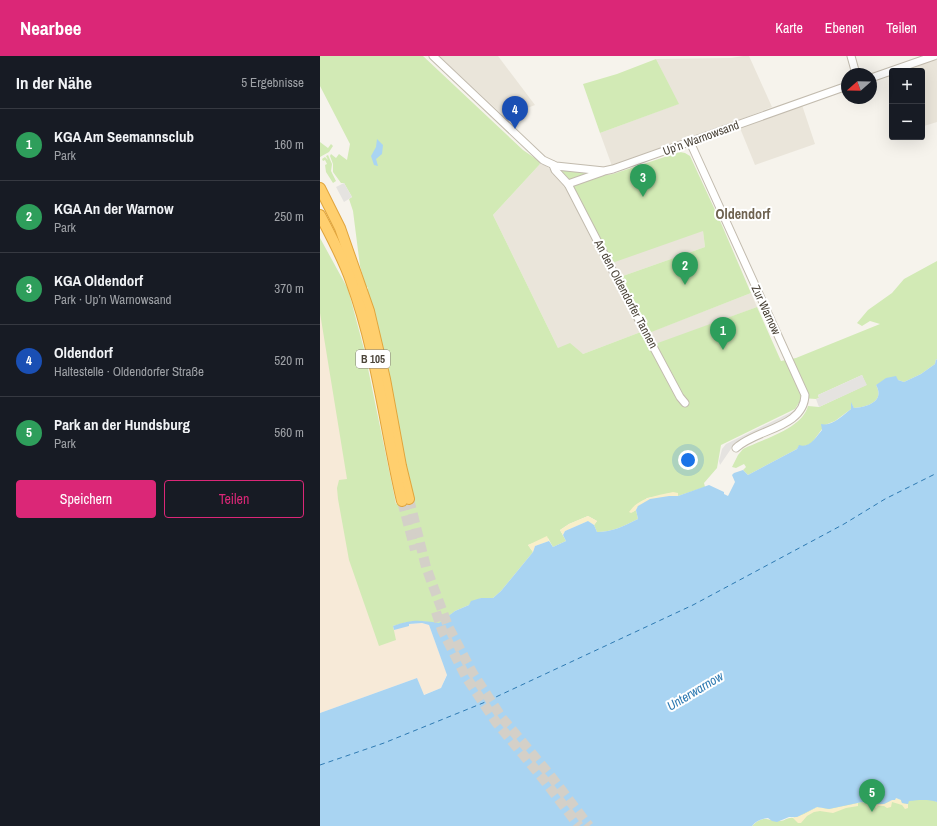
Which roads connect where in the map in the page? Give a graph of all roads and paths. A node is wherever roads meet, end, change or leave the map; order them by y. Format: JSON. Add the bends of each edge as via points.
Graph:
{"nodes":[{"id":1,"x":434,"y":56,"type":"edge"},
{"id":2,"x":851,"y":56,"type":"edge"},
{"id":3,"x":934,"y":56,"type":"edge"},
{"id":4,"x":854,"y":68,"type":"edge"},
{"id":5,"x":877,"y":76,"type":"edge"},
{"id":6,"x":841,"y":88,"type":"edge"},
{"id":7,"x":690,"y":142,"type":"junction"},
{"id":8,"x":553,"y":165,"type":"junction"},
{"id":9,"x":604,"y":171,"type":"junction"},
{"id":10,"x":568,"y":184,"type":"junction"},
{"id":11,"x":320,"y":188,"type":"edge"},
{"id":12,"x":320,"y":215,"type":"edge"},
{"id":13,"x":685,"y":403,"type":"dead end"},
{"id":14,"x":736,"y":448,"type":"dead end"}],
"edges":[{"from":1,"to":8,"type":"street","via":[[537,155]]},
{"from":2,"to":4,"type":"street"},
{"from":3,"to":5,"type":"street"},
{"from":6,"to":7,"type":"street","name":"Up’n Warnowsand"},
{"from":7,"to":9,"type":"street","name":"Up’n Warnowsand"},
{"from":7,"to":14,"type":"street","name":"Zur Warnow","via":[[805,395],[802,408],[796,416]]},
{"from":8,"to":9,"type":"street","name":"Up’n Warnowsand"},
{"from":8,"to":10,"type":"street","name":"An den Oldendorfer Tannen"},
{"from":9,"to":10,"type":"street"},
{"from":10,"to":13,"type":"street","name":"An den Oldendorfer Tannen"},
{"from":11,"to":12,"type":"highway","number":"B 105","via":[[340,228],[368,311],[385,379],[406,500],[394,467],[363,320],[351,282]]}]}
